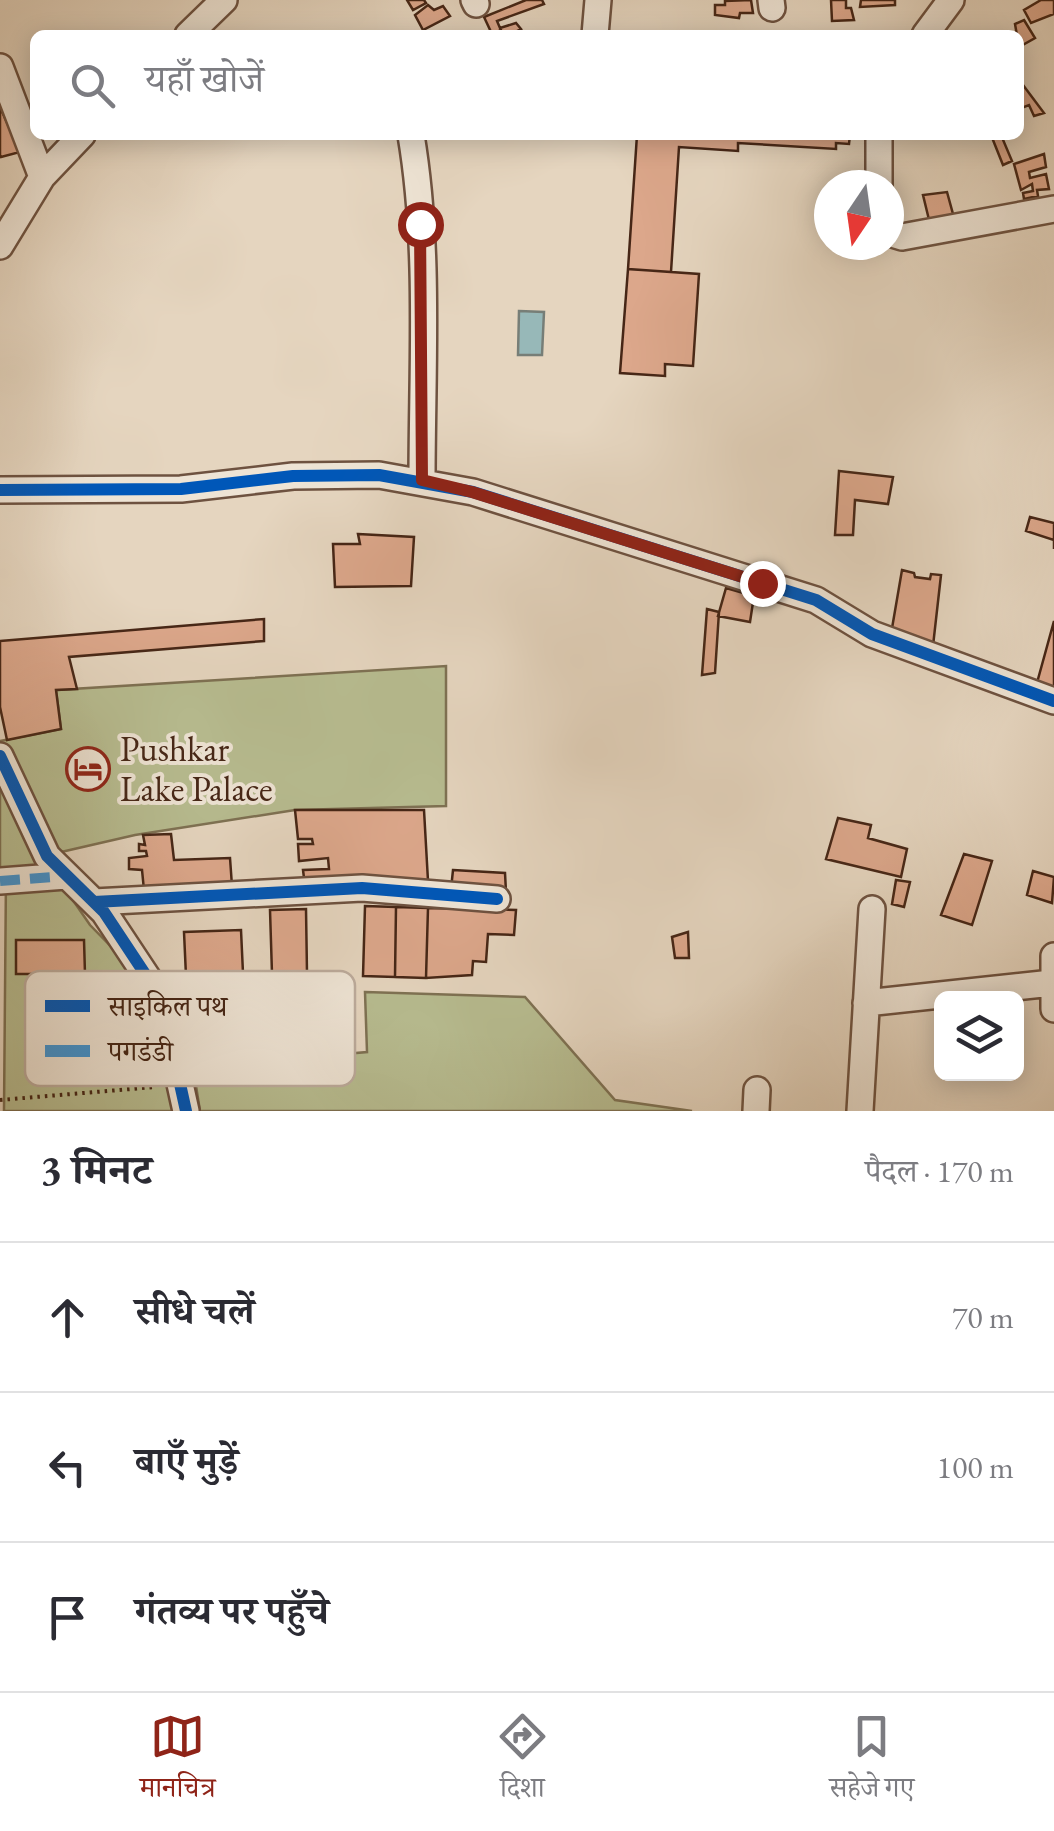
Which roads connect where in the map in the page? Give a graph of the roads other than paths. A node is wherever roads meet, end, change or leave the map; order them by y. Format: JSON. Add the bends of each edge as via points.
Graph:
{"nodes":[{"id":1,"x":224,"y":0,"type":"edge"},
{"id":2,"x":598,"y":0,"type":"edge"},
{"id":3,"x":951,"y":0,"type":"edge"},
{"id":4,"x":193,"y":30,"type":"edge"},
{"id":5,"x":595,"y":30,"type":"edge"},
{"id":6,"x":929,"y":30,"type":"edge"},
{"id":7,"x":0,"y":67,"type":"edge"},
{"id":8,"x":77,"y":140,"type":"edge"},
{"id":9,"x":412,"y":140,"type":"edge"},
{"id":10,"x":879,"y":140,"type":"edge"},
{"id":11,"x":879,"y":170,"type":"edge"},
{"id":12,"x":42,"y":177,"type":"junction"},
{"id":13,"x":1054,"y":208,"type":"edge"},
{"id":14,"x":904,"y":237,"type":"edge"},
{"id":15,"x":0,"y":246,"type":"edge"},
{"id":16,"x":422,"y":480,"type":"junction"},
{"id":17,"x":0,"y":490,"type":"edge"},
{"id":18,"x":1054,"y":701,"type":"edge"},
{"id":19,"x":1,"y":764,"type":"edge"},
{"id":20,"x":66,"y":876,"type":"junction"},
{"id":21,"x":0,"y":881,"type":"edge"},
{"id":22,"x":497,"y":899,"type":"dead end"},
{"id":23,"x":94,"y":902,"type":"junction"},
{"id":24,"x":872,"y":910,"type":"dead end"},
{"id":25,"x":1054,"y":956,"type":"edge"},
{"id":26,"x":143,"y":971,"type":"edge"},
{"id":27,"x":1052,"y":983,"type":"edge"},
{"id":28,"x":866,"y":1003,"type":"junction"},
{"id":29,"x":1054,"y":1010,"type":"edge"},
{"id":30,"x":180,"y":1086,"type":"edge"},
{"id":31,"x":186,"y":1111,"type":"edge"},
{"id":32,"x":860,"y":1111,"type":"edge"}],
"edges":[{"from":1,"to":4,"type":"street"},
{"from":2,"to":5,"type":"street"},
{"from":3,"to":6,"type":"street"},
{"from":7,"to":12,"type":"street"},
{"from":8,"to":12,"type":"street"},
{"from":9,"to":16,"type":"street","via":[[420,224]]},
{"from":10,"to":11,"type":"street"},
{"from":12,"to":15,"type":"street"},
{"from":13,"to":14,"type":"street"},
{"from":16,"to":17,"type":"street","via":[[293,476],[181,489]]},
{"from":16,"to":18,"type":"street","via":[[816,600],[872,634]]},
{"from":19,"to":20,"type":"street","via":[[47,856]]},
{"from":20,"to":21,"type":"street"},
{"from":20,"to":23,"type":"street"},
{"from":22,"to":23,"type":"street","via":[[362,888]]},
{"from":23,"to":26,"type":"street"},
{"from":24,"to":28,"type":"street"},
{"from":25,"to":27,"type":"street"},
{"from":27,"to":28,"type":"street"},
{"from":27,"to":29,"type":"street"},
{"from":28,"to":32,"type":"street"},
{"from":30,"to":31,"type":"street"}]}
